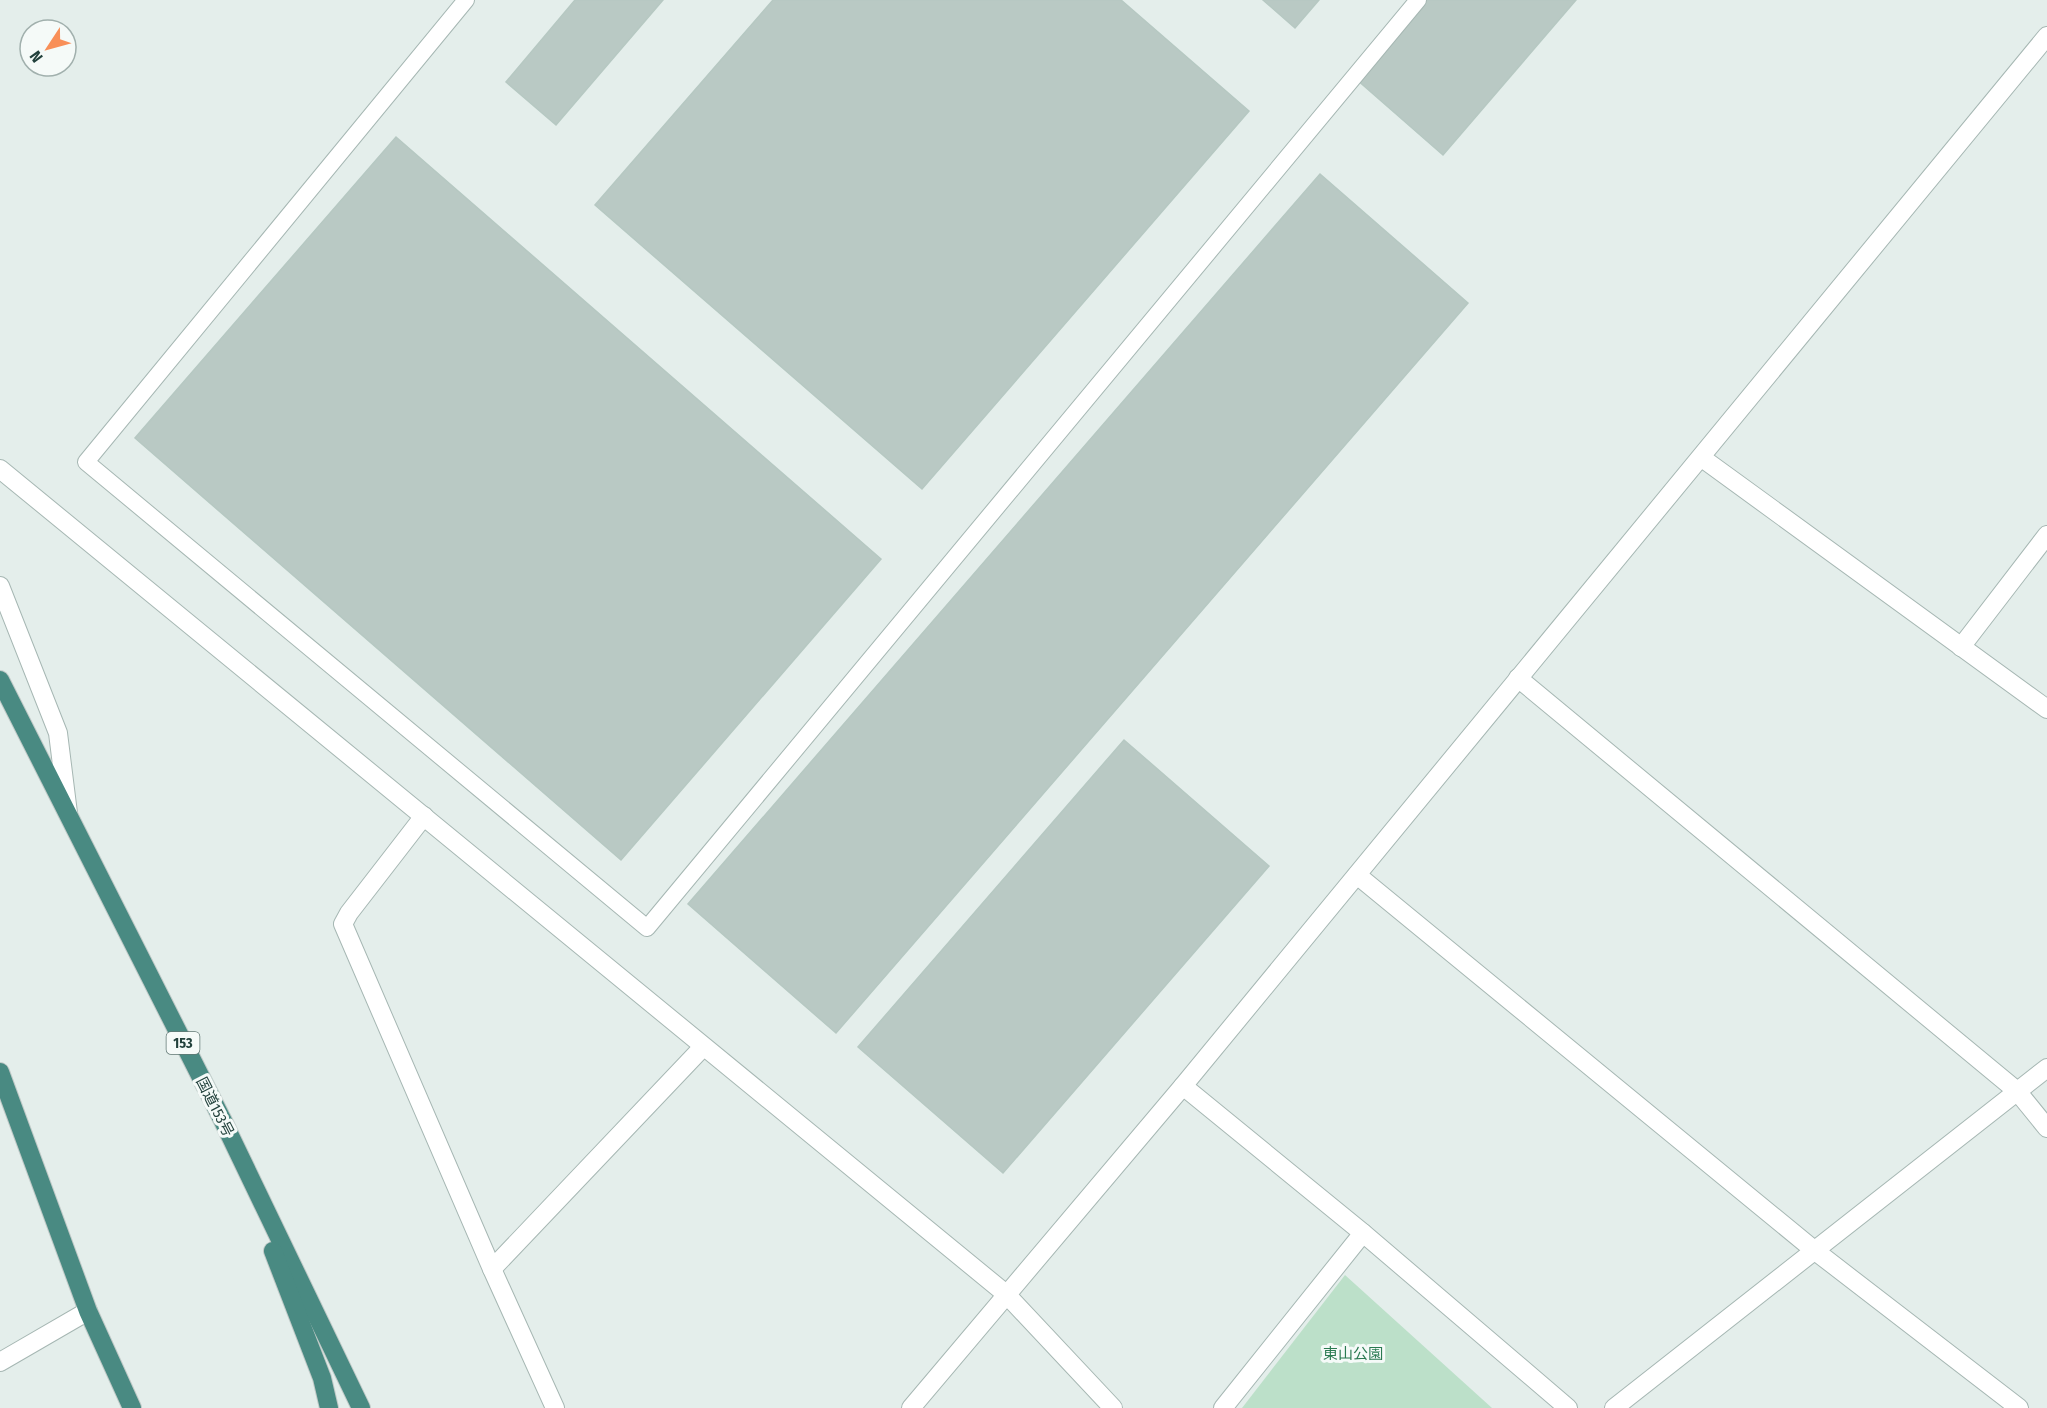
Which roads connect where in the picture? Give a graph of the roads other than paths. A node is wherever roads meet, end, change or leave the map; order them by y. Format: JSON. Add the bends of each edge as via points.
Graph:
{"nodes":[{"id":1,"x":466,"y":0,"type":"edge"},
{"id":2,"x":1418,"y":0,"type":"edge"},
{"id":3,"x":2047,"y":36,"type":"edge"},
{"id":4,"x":1702,"y":458,"type":"junction"},
{"id":5,"x":0,"y":469,"type":"edge"},
{"id":6,"x":2047,"y":535,"type":"edge"},
{"id":7,"x":0,"y":586,"type":"edge"},
{"id":8,"x":1961,"y":647,"type":"junction"},
{"id":9,"x":1518,"y":678,"type":"junction"},
{"id":10,"x":0,"y":680,"type":"edge"},
{"id":11,"x":2047,"y":709,"type":"edge"},
{"id":12,"x":424,"y":816,"type":"junction"},
{"id":13,"x":69,"y":819,"type":"junction"},
{"id":14,"x":1357,"y":875,"type":"junction"},
{"id":15,"x":703,"y":1047,"type":"junction"},
{"id":16,"x":2047,"y":1068,"type":"edge"},
{"id":17,"x":0,"y":1072,"type":"edge"},
{"id":18,"x":1183,"y":1086,"type":"junction"},
{"id":19,"x":2017,"y":1091,"type":"junction"},
{"id":20,"x":223,"y":1121,"type":"junction"},
{"id":21,"x":2047,"y":1128,"type":"edge"},
{"id":22,"x":1364,"y":1233,"type":"junction"},
{"id":23,"x":1814,"y":1250,"type":"junction"},
{"id":24,"x":492,"y":1269,"type":"junction"},
{"id":25,"x":1006,"y":1294,"type":"junction"},
{"id":26,"x":88,"y":1311,"type":"junction"},
{"id":27,"x":0,"y":1362,"type":"edge"},
{"id":28,"x":132,"y":1408,"type":"edge"},
{"id":29,"x":329,"y":1408,"type":"edge"},
{"id":30,"x":361,"y":1408,"type":"edge"},
{"id":31,"x":555,"y":1408,"type":"edge"},
{"id":32,"x":911,"y":1408,"type":"edge"},
{"id":33,"x":1113,"y":1408,"type":"edge"},
{"id":34,"x":1223,"y":1408,"type":"edge"},
{"id":35,"x":1568,"y":1408,"type":"edge"},
{"id":36,"x":1614,"y":1408,"type":"edge"},
{"id":37,"x":2019,"y":1408,"type":"edge"}],
"edges":[{"from":1,"to":2,"type":"lane","via":[[86,462],[648,928]]},
{"from":3,"to":4,"type":"street"},
{"from":4,"to":8,"type":"street"},
{"from":4,"to":9,"type":"street"},
{"from":5,"to":12,"type":"street"},
{"from":6,"to":8,"type":"street"},
{"from":7,"to":13,"type":"street","via":[[58,733]]},
{"from":8,"to":11,"type":"street"},
{"from":9,"to":14,"type":"street"},
{"from":9,"to":19,"type":"street"},
{"from":10,"to":13,"type":"highway","name":"国道153号","number":"153"},
{"from":12,"to":15,"type":"street"},
{"from":12,"to":24,"type":"street","via":[[343,924]]},
{"from":13,"to":20,"type":"highway","name":"国道153号","number":"153"},
{"from":14,"to":18,"type":"street"},
{"from":14,"to":23,"type":"street"},
{"from":15,"to":24,"type":"street"},
{"from":15,"to":25,"type":"street"},
{"from":16,"to":19,"type":"street"},
{"from":17,"to":26,"type":"highway"},
{"from":18,"to":22,"type":"street"},
{"from":18,"to":25,"type":"street"},
{"from":19,"to":21,"type":"street"},
{"from":19,"to":23,"type":"street"},
{"from":20,"to":29,"type":"highway","number":"153","via":[[322,1378]]},
{"from":20,"to":30,"type":"highway","name":"国道153号","number":"153"},
{"from":22,"to":34,"type":"street"},
{"from":22,"to":35,"type":"street"},
{"from":23,"to":36,"type":"street"},
{"from":23,"to":37,"type":"street"},
{"from":24,"to":31,"type":"street"},
{"from":25,"to":32,"type":"street"},
{"from":25,"to":33,"type":"street"},
{"from":26,"to":27,"type":"street"},
{"from":26,"to":28,"type":"highway"}]}
